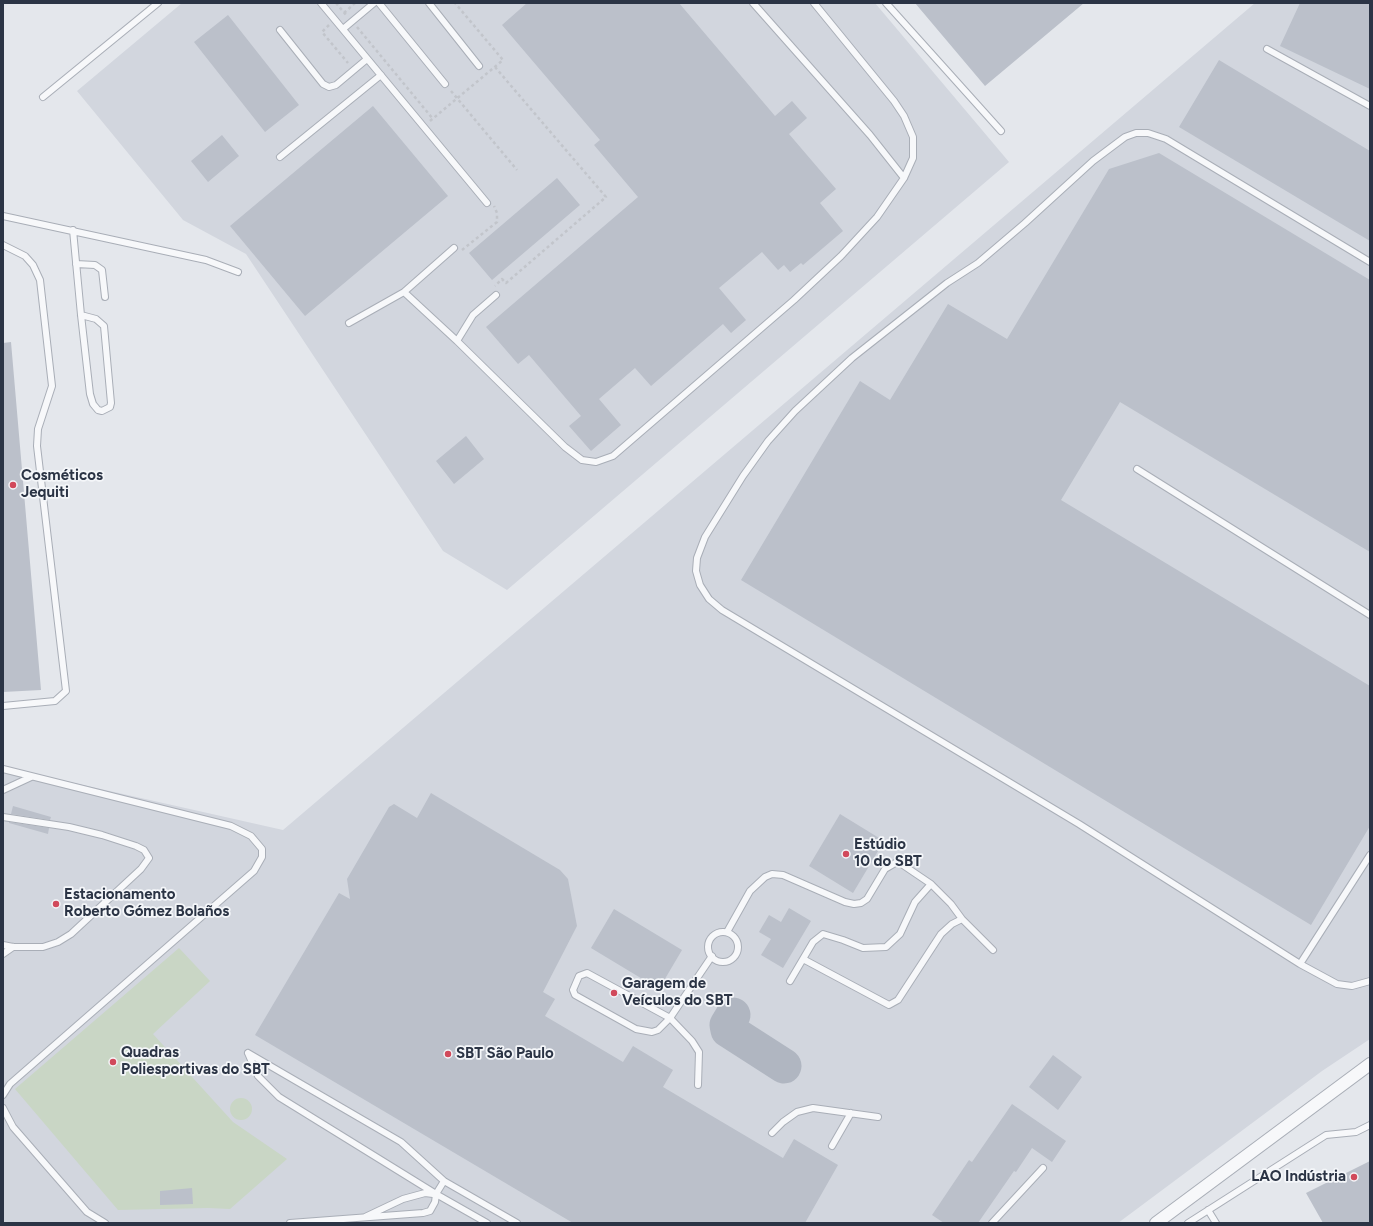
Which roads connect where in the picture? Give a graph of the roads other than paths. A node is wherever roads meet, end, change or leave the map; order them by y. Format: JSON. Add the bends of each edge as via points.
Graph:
{"nodes":[{"id":1,"x":158,"y":3,"type":"edge"},
{"id":2,"x":321,"y":3,"type":"edge"},
{"id":3,"x":374,"y":3,"type":"edge"},
{"id":4,"x":379,"y":3,"type":"edge"},
{"id":5,"x":429,"y":3,"type":"edge"},
{"id":6,"x":753,"y":3,"type":"edge"},
{"id":7,"x":814,"y":3,"type":"edge"},
{"id":8,"x":886,"y":3,"type":"edge"},
{"id":9,"x":343,"y":29,"type":"junction"},
{"id":10,"x":280,"y":30,"type":"dead end"},
{"id":11,"x":1267,"y":49,"type":"dead end"},
{"id":12,"x":367,"y":59,"type":"junction"},
{"id":13,"x":478,"y":66,"type":"dead end"},
{"id":14,"x":381,"y":75,"type":"junction"},
{"id":15,"x":445,"y":84,"type":"road end"},
{"id":16,"x":43,"y":97,"type":"dead end"},
{"id":17,"x":1370,"y":106,"type":"edge"},
{"id":18,"x":1001,"y":131,"type":"dead end"},
{"id":19,"x":280,"y":157,"type":"dead end"},
{"id":20,"x":904,"y":178,"type":"junction"},
{"id":21,"x":487,"y":203,"type":"dead end"},
{"id":22,"x":3,"y":216,"type":"edge"},
{"id":23,"x":73,"y":230,"type":"junction"},
{"id":24,"x":3,"y":245,"type":"edge"},
{"id":25,"x":454,"y":248,"type":"dead end"},
{"id":26,"x":1370,"y":262,"type":"edge"},
{"id":27,"x":76,"y":264,"type":"junction"},
{"id":28,"x":238,"y":272,"type":"dead end"},
{"id":29,"x":404,"y":292,"type":"junction"},
{"id":30,"x":496,"y":295,"type":"dead end"},
{"id":31,"x":105,"y":297,"type":"dead end"},
{"id":32,"x":81,"y":315,"type":"junction"},
{"id":33,"x":349,"y":323,"type":"dead end"},
{"id":34,"x":457,"y":341,"type":"junction"},
{"id":35,"x":1137,"y":469,"type":"dead end"},
{"id":36,"x":1370,"y":615,"type":"edge"},
{"id":37,"x":3,"y":706,"type":"edge"},
{"id":38,"x":3,"y":770,"type":"edge"},
{"id":39,"x":31,"y":777,"type":"junction"},
{"id":40,"x":3,"y":790,"type":"edge"},
{"id":41,"x":3,"y":817,"type":"edge"},
{"id":42,"x":1370,"y":855,"type":"edge"},
{"id":43,"x":931,"y":884,"type":"junction"},
{"id":44,"x":962,"y":919,"type":"junction"},
{"id":45,"x":727,"y":932,"type":"junction"},
{"id":46,"x":3,"y":945,"type":"edge"},
{"id":47,"x":12,"y":947,"type":"junction"},
{"id":48,"x":993,"y":950,"type":"dead end"},
{"id":49,"x":3,"y":954,"type":"edge"},
{"id":50,"x":712,"y":956,"type":"junction"},
{"id":51,"x":803,"y":959,"type":"junction"},
{"id":52,"x":1300,"y":964,"type":"junction"},
{"id":53,"x":790,"y":980,"type":"dead end"},
{"id":54,"x":1370,"y":981,"type":"edge"},
{"id":55,"x":670,"y":1018,"type":"junction"},
{"id":56,"x":1370,"y":1064,"type":"edge"},
{"id":57,"x":698,"y":1085,"type":"dead end"},
{"id":58,"x":3,"y":1095,"type":"edge"},
{"id":59,"x":3,"y":1108,"type":"edge"},
{"id":60,"x":851,"y":1113,"type":"junction"},
{"id":61,"x":878,"y":1117,"type":"dead end"},
{"id":62,"x":1370,"y":1125,"type":"edge"},
{"id":63,"x":772,"y":1133,"type":"dead end"},
{"id":64,"x":832,"y":1146,"type":"dead end"},
{"id":65,"x":1043,"y":1168,"type":"dead end"},
{"id":66,"x":444,"y":1181,"type":"junction"},
{"id":67,"x":436,"y":1194,"type":"junction"},
{"id":68,"x":1208,"y":1210,"type":"junction"},
{"id":69,"x":87,"y":1212,"type":"junction"},
{"id":70,"x":362,"y":1218,"type":"junction"},
{"id":71,"x":97,"y":1223,"type":"edge"},
{"id":72,"x":105,"y":1223,"type":"edge"},
{"id":73,"x":290,"y":1223,"type":"edge"},
{"id":74,"x":487,"y":1223,"type":"edge"},
{"id":75,"x":517,"y":1223,"type":"edge"},
{"id":76,"x":992,"y":1223,"type":"edge"},
{"id":77,"x":1156,"y":1223,"type":"edge"},
{"id":78,"x":1188,"y":1223,"type":"edge"},
{"id":79,"x":1216,"y":1223,"type":"edge"}],
"edges":[{"from":1,"to":16,"type":"lane"},
{"from":2,"to":9,"type":"lane"},
{"from":3,"to":9,"type":"lane"},
{"from":4,"to":15,"type":"lane"},
{"from":5,"to":13,"type":"lane"},
{"from":6,"to":20,"type":"lane","via":[[870,135]]},
{"from":7,"to":20,"type":"lane","via":[[904,116],[913,137],[914,158]]},
{"from":8,"to":18,"type":"lane"},
{"from":9,"to":12,"type":"lane"},
{"from":10,"to":12,"type":"lane","via":[[323,84],[336,85]]},
{"from":11,"to":17,"type":"lane"},
{"from":12,"to":14,"type":"lane"},
{"from":14,"to":19,"type":"lane"},
{"from":14,"to":21,"type":"lane"},
{"from":20,"to":34,"type":"lane","via":[[877,217],[835,262],[613,456],[604,460],[582,460],[565,447]]},
{"from":22,"to":23,"type":"lane"},
{"from":23,"to":27,"type":"lane"},
{"from":23,"to":28,"type":"lane","via":[[206,260]]},
{"from":24,"to":37,"type":"lane","via":[[25,256],[34,265],[40,280],[52,386],[38,429],[37,446],[66,691],[55,701]]},
{"from":25,"to":29,"type":"lane"},
{"from":26,"to":52,"type":"lane","via":[[1166,139],[1148,133],[1136,133],[1125,137],[1093,161],[978,263],[947,283],[852,358],[795,411],[768,441],[743,476],[705,538],[697,558],[696,571],[700,585],[709,599],[722,610],[1079,824]]},
{"from":27,"to":31,"type":"lane","via":[[95,265],[102,270]]},
{"from":27,"to":32,"type":"lane"},
{"from":29,"to":33,"type":"lane"},
{"from":29,"to":34,"type":"lane"},
{"from":30,"to":34,"type":"lane","via":[[473,315]]},
{"from":32,"to":32,"type":"lane","via":[[90,394],[93,404],[102,411],[110,407],[111,403],[104,326],[96,319]]},
{"from":35,"to":36,"type":"lane"},
{"from":38,"to":39,"type":"lane"},
{"from":39,"to":40,"type":"lane"},
{"from":39,"to":58,"type":"lane","via":[[231,826],[251,836],[262,849],[262,857],[254,871],[10,1084]]},
{"from":41,"to":47,"type":"lane","via":[[102,835],[136,846],[144,850],[149,858],[141,869],[71,934],[43,947]]},
{"from":42,"to":52,"type":"lane"},
{"from":43,"to":44,"type":"lane","via":[[943,894]]},
{"from":43,"to":45,"type":"lane","via":[[896,862],[885,869],[867,899],[854,904],[783,875],[772,874],[750,891]]},
{"from":43,"to":51,"type":"lane","via":[[915,902],[900,934],[886,947],[863,948],[823,934],[814,942]]},
{"from":44,"to":48,"type":"lane"},
{"from":44,"to":51,"type":"lane","via":[[941,934],[906,991],[898,1000],[888,1005]]},
{"from":45,"to":50,"type":"lane","via":[[715,933],[710,939]]},
{"from":45,"to":50,"type":"lane","via":[[733,935],[738,944],[736,955],[722,962]]},
{"from":46,"to":47,"type":"lane"},
{"from":47,"to":49,"type":"lane"},
{"from":50,"to":55,"type":"lane"},
{"from":51,"to":53,"type":"lane"},
{"from":52,"to":54,"type":"lane","via":[[1337,984],[1352,986]]},
{"from":55,"to":55,"type":"lane","via":[[587,972],[579,976],[573,990],[576,995],[644,1032],[658,1030]]},
{"from":55,"to":57,"type":"lane","via":[[699,1052]]},
{"from":56,"to":77,"type":"street"},
{"from":59,"to":69,"type":"lane","via":[[13,1127]]},
{"from":60,"to":61,"type":"lane"},
{"from":60,"to":63,"type":"lane","via":[[813,1108],[797,1112]]},
{"from":60,"to":64,"type":"lane"},
{"from":62,"to":68,"type":"lane","via":[[1356,1132],[1326,1135]]},
{"from":65,"to":76,"type":"lane"},
{"from":66,"to":67,"type":"lane"},
{"from":66,"to":67,"type":"lane","via":[[401,1142],[248,1053],[258,1076],[279,1097]]},
{"from":66,"to":75,"type":"lane"},
{"from":67,"to":70,"type":"lane","via":[[425,1193],[403,1199]]},
{"from":67,"to":70,"type":"lane","via":[[430,1211]]},
{"from":67,"to":74,"type":"lane"},
{"from":68,"to":78,"type":"lane"},
{"from":68,"to":79,"type":"lane"},
{"from":69,"to":71,"type":"lane"},
{"from":69,"to":72,"type":"lane"},
{"from":70,"to":73,"type":"lane"}]}
